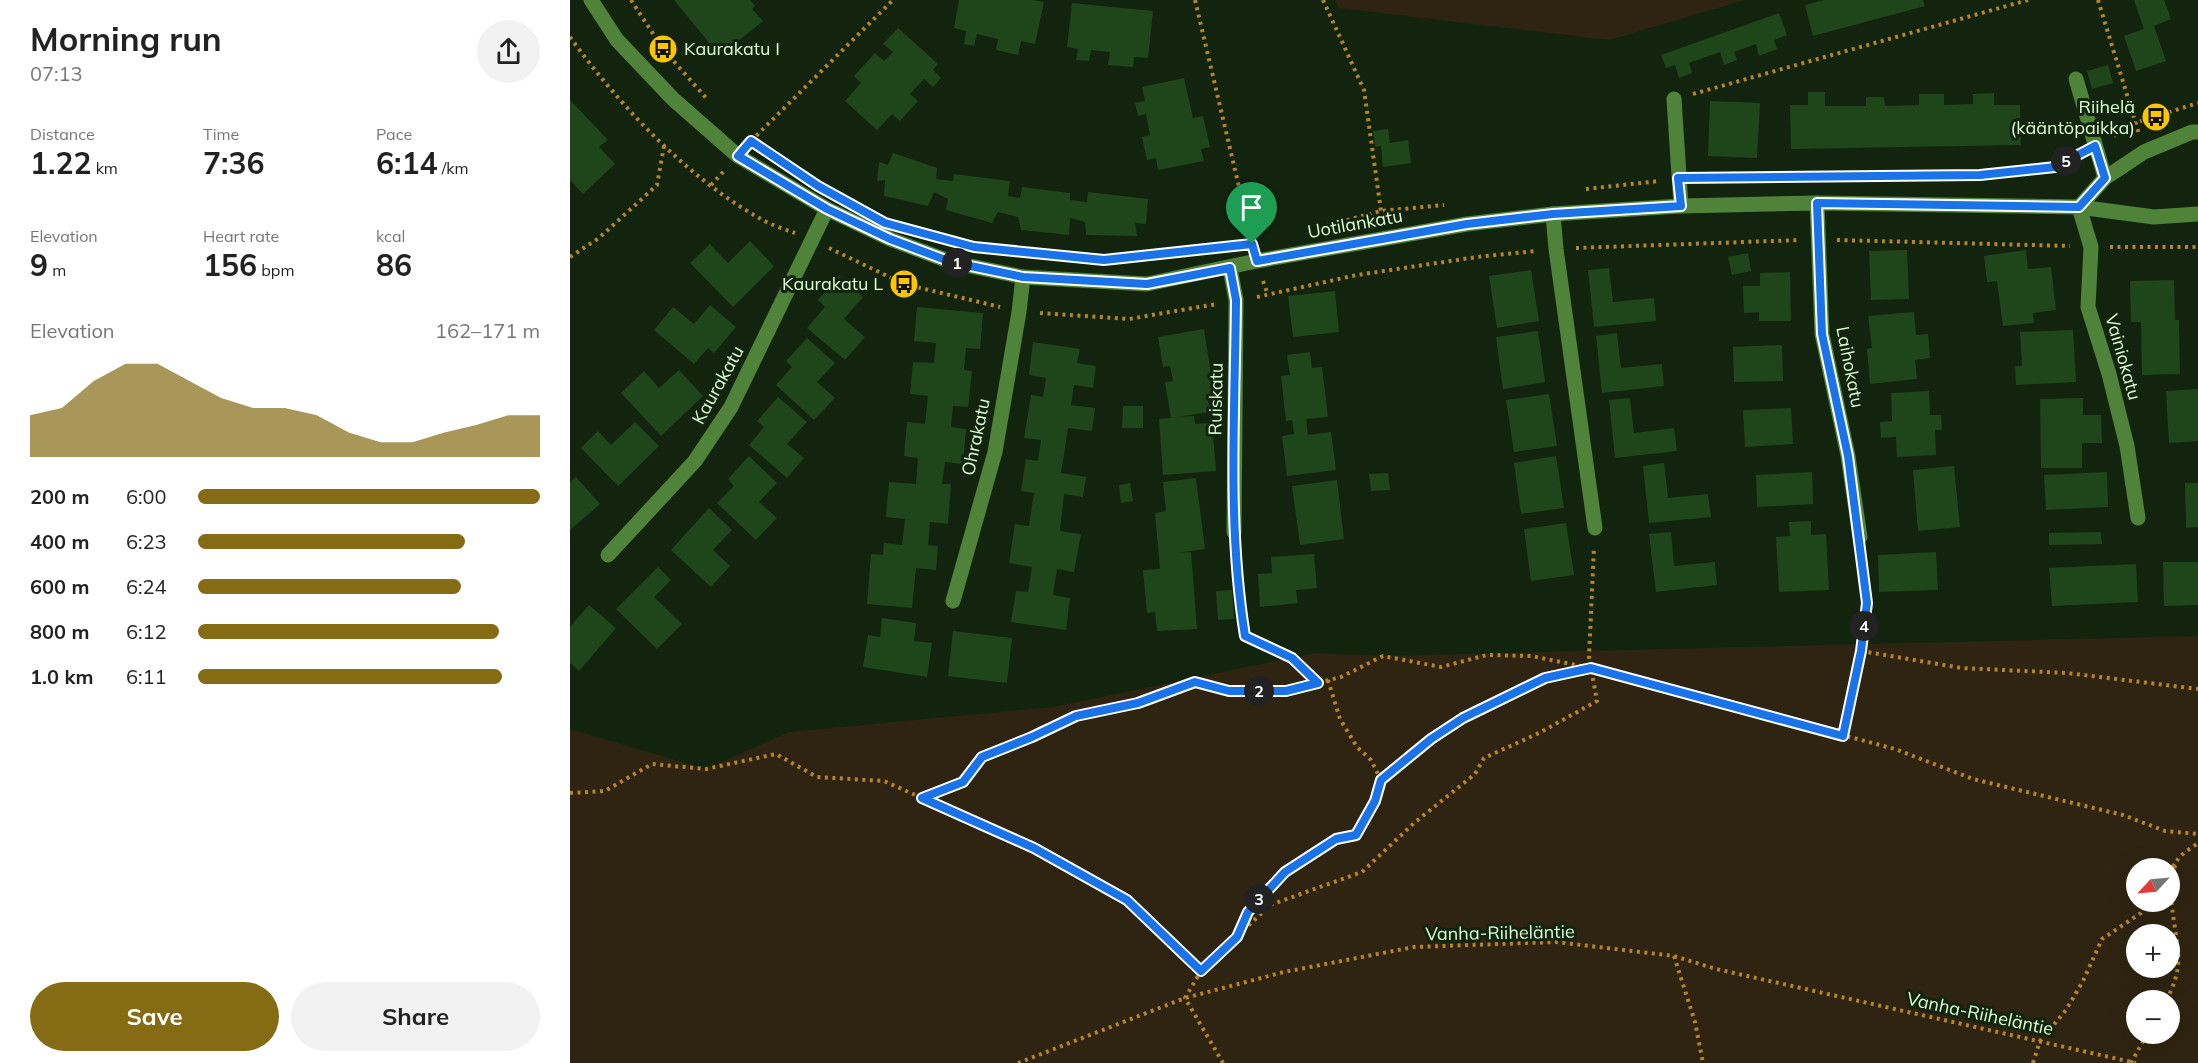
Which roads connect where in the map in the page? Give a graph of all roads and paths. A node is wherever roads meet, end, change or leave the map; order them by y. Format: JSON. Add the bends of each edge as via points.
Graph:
{"nodes":[{"id":1,"x":591,"y":0,"type":"edge"},
{"id":2,"x":631,"y":0,"type":"edge"},
{"id":3,"x":893,"y":0,"type":"edge"},
{"id":4,"x":1195,"y":0,"type":"edge"},
{"id":5,"x":1323,"y":0,"type":"edge"},
{"id":6,"x":2028,"y":0,"type":"edge"},
{"id":7,"x":2098,"y":0,"type":"edge"},
{"id":8,"x":2076,"y":79,"type":"dead end"},
{"id":9,"x":1674,"y":99,"type":"joint"},
{"id":10,"x":2198,"y":103,"type":"edge"},
{"id":11,"x":712,"y":105,"type":"dead end"},
{"id":12,"x":2135,"y":123,"type":"junction"},
{"id":13,"x":2198,"y":132,"type":"edge"},
{"id":14,"x":743,"y":134,"type":"dead end"},
{"id":15,"x":751,"y":141,"type":"junction"},
{"id":16,"x":664,"y":145,"type":"dead end"},
{"id":17,"x":2095,"y":146,"type":"junction"},
{"id":18,"x":760,"y":147,"type":"dead end"},
{"id":19,"x":2144,"y":152,"type":"junction"},
{"id":20,"x":738,"y":156,"type":"junction"},
{"id":21,"x":1678,"y":178,"type":"junction"},
{"id":22,"x":2105,"y":178,"type":"junction"},
{"id":23,"x":1583,"y":189,"type":"dead end"},
{"id":24,"x":1817,"y":203,"type":"junction"},
{"id":25,"x":1453,"y":204,"type":"dead end"},
{"id":26,"x":1681,"y":206,"type":"junction"},
{"id":27,"x":2079,"y":207,"type":"junction"},
{"id":28,"x":827,"y":209,"type":"junction"},
{"id":29,"x":1381,"y":212,"type":"junction"},
{"id":30,"x":1553,"y":214,"type":"junction"},
{"id":31,"x":2198,"y":214,"type":"edge"},
{"id":32,"x":1317,"y":228,"type":"dead end"},
{"id":33,"x":1263,"y":241,"type":"dead end"},
{"id":34,"x":1252,"y":244,"type":"junction"},
{"id":35,"x":1241,"y":245,"type":"dead end"},
{"id":36,"x":998,"y":249,"type":"dead end"},
{"id":37,"x":1207,"y":249,"type":"dead end"},
{"id":38,"x":1069,"y":256,"type":"dead end"},
{"id":39,"x":570,"y":257,"type":"edge"},
{"id":40,"x":1104,"y":260,"type":"dead end"},
{"id":41,"x":1257,"y":261,"type":"junction"},
{"id":42,"x":1230,"y":268,"type":"junction"},
{"id":43,"x":1023,"y":277,"type":"junction"},
{"id":44,"x":1268,"y":295,"type":"dead end"},
{"id":45,"x":2138,"y":518,"type":"dead end"},
{"id":46,"x":1595,"y":528,"type":"joint"},
{"id":47,"x":1234,"y":532,"type":"joint"},
{"id":48,"x":1860,"y":537,"type":"joint"},
{"id":49,"x":608,"y":555,"type":"dead end"},
{"id":50,"x":953,"y":602,"type":"dead end"},
{"id":51,"x":1861,"y":651,"type":"junction"},
{"id":52,"x":1591,"y":668,"type":"junction"},
{"id":53,"x":1328,"y":680,"type":"junction"},
{"id":54,"x":1318,"y":683,"type":"junction"},
{"id":55,"x":2198,"y":688,"type":"edge"},
{"id":56,"x":1843,"y":736,"type":"junction"},
{"id":57,"x":1381,"y":780,"type":"junction"},
{"id":58,"x":570,"y":792,"type":"edge"},
{"id":59,"x":922,"y":798,"type":"junction"},
{"id":60,"x":2198,"y":834,"type":"edge"},
{"id":61,"x":2198,"y":843,"type":"edge"},
{"id":62,"x":2179,"y":858,"type":"edge"},
{"id":63,"x":2142,"y":912,"type":"edge"},
{"id":64,"x":2172,"y":912,"type":"edge"},
{"id":65,"x":1237,"y":937,"type":"junction"},
{"id":66,"x":1674,"y":956,"type":"junction"},
{"id":67,"x":1201,"y":971,"type":"junction"},
{"id":68,"x":2172,"y":990,"type":"edge"},
{"id":69,"x":1185,"y":998,"type":"junction"},
{"id":70,"x":2040,"y":1041,"type":"junction"},
{"id":71,"x":2142,"y":1044,"type":"edge"},
{"id":72,"x":2133,"y":1062,"type":"edge"},
{"id":73,"x":1018,"y":1063,"type":"edge"},
{"id":74,"x":1223,"y":1063,"type":"edge"},
{"id":75,"x":1703,"y":1063,"type":"edge"},
{"id":76,"x":2033,"y":1063,"type":"edge"}],
"edges":[{"from":1,"to":20,"type":"street","name":"Uotilankatu","via":[[617,40],[673,99]]},
{"from":2,"to":11,"type":"path","via":[[663,49]]},
{"from":3,"to":15,"type":"path"},
{"from":4,"to":34,"type":"path"},
{"from":5,"to":29,"type":"path","via":[[1364,90]]},
{"from":6,"to":9,"type":"path"},
{"from":7,"to":12,"type":"path"},
{"from":8,"to":17,"type":"street"},
{"from":9,"to":21,"type":"street"},
{"from":10,"to":12,"type":"path"},
{"from":12,"to":17,"type":"path"},
{"from":12,"to":19,"type":"path"},
{"from":13,"to":19,"type":"street"},
{"from":14,"to":15,"type":"path"},
{"from":15,"to":18,"type":"path"},
{"from":15,"to":20,"type":"path"},
{"from":16,"to":39,"type":"path","via":[[657,185],[599,238]]},
{"from":17,"to":21,"type":"path","via":[[2055,167],[1980,175]]},
{"from":17,"to":22,"type":"street"},
{"from":19,"to":22,"type":"street"},
{"from":20,"to":28,"type":"street","name":"Uotilankatu"},
{"from":21,"to":23,"type":"path"},
{"from":21,"to":26,"type":"street"},
{"from":22,"to":27,"type":"street"},
{"from":24,"to":26,"type":"street","name":"Uotilankatu"},
{"from":24,"to":27,"type":"street","name":"Uotilankatu"},
{"from":24,"to":48,"type":"street","name":"Laihokatu","via":[[1822,334],[1848,456]]},
{"from":25,"to":29,"type":"path"},
{"from":26,"to":30,"type":"street","name":"Uotilankatu"},
{"from":27,"to":31,"type":"street","name":"Uotilankatu","via":[[2154,218]]},
{"from":27,"to":45,"type":"street","name":"Vainiokatu","via":[[2091,247],[2088,307],[2127,446]]},
{"from":28,"to":43,"type":"street","name":"Uotilankatu","via":[[951,262]]},
{"from":28,"to":49,"type":"street","name":"Kaurakatu","via":[[731,407],[695,461]]},
{"from":29,"to":32,"type":"path"},
{"from":30,"to":41,"type":"street","name":"Uotilankatu","via":[[1467,224]]},
{"from":30,"to":46,"type":"street"},
{"from":33,"to":34,"type":"path"},
{"from":34,"to":35,"type":"path"},
{"from":34,"to":41,"type":"path"},
{"from":36,"to":38,"type":"path"},
{"from":37,"to":40,"type":"path"},
{"from":41,"to":42,"type":"street","name":"Uotilankatu"},
{"from":41,"to":44,"type":"path"},
{"from":42,"to":43,"type":"street","name":"Uotilankatu","via":[[1147,284]]},
{"from":42,"to":47,"type":"street","name":"Ruiskatu","via":[[1236,300]]},
{"from":43,"to":50,"type":"street","name":"Ohrakatu","via":[[995,452]]},
{"from":46,"to":52,"type":"path"},
{"from":47,"to":54,"type":"path","via":[[1245,636],[1292,658]]},
{"from":48,"to":51,"type":"path","via":[[1867,603]]},
{"from":51,"to":55,"type":"path","via":[[1961,668],[2067,673]]},
{"from":51,"to":56,"type":"path"},
{"from":52,"to":53,"type":"path","via":[[1531,656],[1487,655],[1441,667],[1383,656]]},
{"from":52,"to":56,"type":"path"},
{"from":52,"to":57,"type":"path","via":[[1545,678],[1463,718]]},
{"from":52,"to":65,"type":"path","via":[[1597,701],[1484,758],[1475,774],[1362,872],[1270,905]]},
{"from":53,"to":54,"type":"path"},
{"from":53,"to":57,"type":"path","via":[[1340,718]]},
{"from":54,"to":59,"type":"path","via":[[1286,691],[1229,691],[1195,682],[1138,703],[1076,716],[982,757],[963,782]]},
{"from":56,"to":60,"type":"path","via":[[1895,749],[1974,779],[2123,815],[2165,831]]},
{"from":57,"to":65,"type":"path","via":[[1375,801],[1356,835],[1336,839],[1285,872],[1248,912]]},
{"from":58,"to":59,"type":"path","via":[[605,791],[652,764],[706,769],[776,754],[817,777],[884,781]]},
{"from":59,"to":67,"type":"path","via":[[1034,848],[1127,900]]},
{"from":61,"to":62,"type":"path"},
{"from":63,"to":70,"type":"path","via":[[2102,939],[2066,1010]]},
{"from":64,"to":68,"type":"path","via":[[2179,954]]},
{"from":65,"to":67,"type":"path"},
{"from":66,"to":69,"type":"path","name":"Vanha-Riiheläntie","via":[[1556,942],[1414,947],[1284,972]]},
{"from":66,"to":70,"type":"path","name":"Vanha-Riiheläntie"},
{"from":66,"to":75,"type":"path"},
{"from":67,"to":69,"type":"path"},
{"from":69,"to":73,"type":"path","name":"Vanha-Riiheläntie"},
{"from":69,"to":74,"type":"path"},
{"from":70,"to":72,"type":"path","name":"Vanha-Riiheläntie"},
{"from":70,"to":76,"type":"path"},
{"from":71,"to":72,"type":"path"}]}
